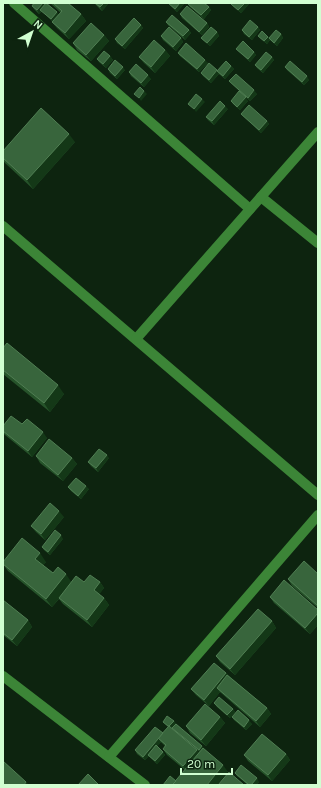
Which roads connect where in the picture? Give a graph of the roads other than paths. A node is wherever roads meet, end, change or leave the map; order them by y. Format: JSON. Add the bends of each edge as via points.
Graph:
{"nodes":[{"id":1,"x":14,"y":3,"type":"edge"},
{"id":2,"x":318,"y":132,"type":"edge"},
{"id":3,"x":261,"y":197,"type":"junction"},
{"id":4,"x":250,"y":209,"type":"junction"},
{"id":5,"x":3,"y":227,"type":"edge"},
{"id":6,"x":318,"y":242,"type":"edge"},
{"id":7,"x":136,"y":339,"type":"junction"},
{"id":8,"x":318,"y":495,"type":"edge"},
{"id":9,"x":318,"y":515,"type":"edge"},
{"id":10,"x":3,"y":676,"type":"edge"},
{"id":11,"x":109,"y":757,"type":"junction"},
{"id":12,"x":145,"y":785,"type":"edge"}],
"edges":[{"from":1,"to":4,"type":"street"},
{"from":2,"to":3,"type":"street"},
{"from":3,"to":4,"type":"street"},
{"from":3,"to":6,"type":"street"},
{"from":4,"to":7,"type":"street"},
{"from":5,"to":7,"type":"street"},
{"from":7,"to":8,"type":"street"},
{"from":9,"to":11,"type":"street"},
{"from":10,"to":11,"type":"street"},
{"from":11,"to":12,"type":"street"}]}
